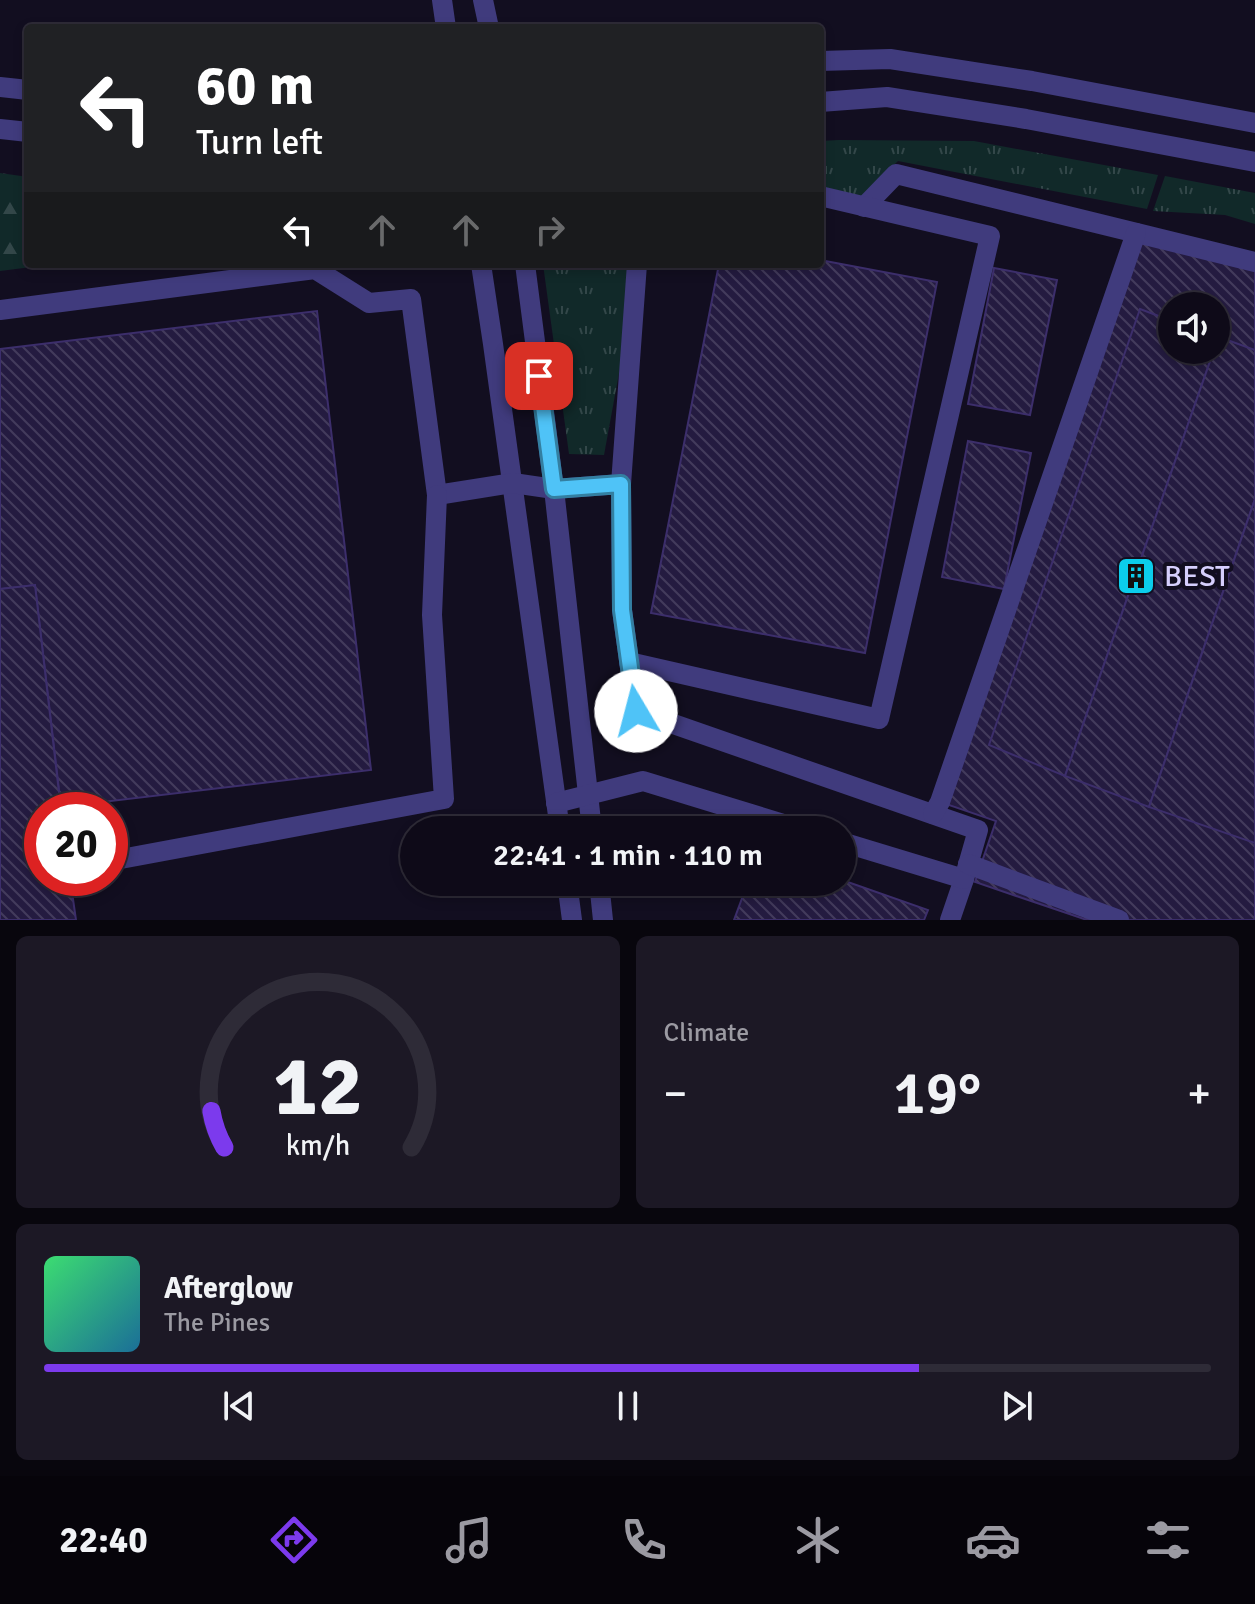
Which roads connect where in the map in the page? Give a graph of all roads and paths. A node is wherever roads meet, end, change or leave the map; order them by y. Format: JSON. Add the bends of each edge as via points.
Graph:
{"nodes":[{"id":1,"x":442,"y":0,"type":"edge"},
{"id":2,"x":483,"y":0,"type":"edge"},
{"id":3,"x":445,"y":24,"type":"edge"},
{"id":4,"x":488,"y":24,"type":"edge"},
{"id":5,"x":824,"y":61,"type":"edge"},
{"id":6,"x":0,"y":87,"type":"edge"},
{"id":7,"x":24,"y":90,"type":"edge"},
{"id":8,"x":824,"y":102,"type":"edge"},
{"id":9,"x":1255,"y":123,"type":"edge"},
{"id":10,"x":0,"y":129,"type":"edge"},
{"id":11,"x":24,"y":132,"type":"edge"},
{"id":12,"x":1255,"y":162,"type":"edge"},
{"id":13,"x":824,"y":197,"type":"edge"},
{"id":14,"x":864,"y":207,"type":"junction"},
{"id":15,"x":1136,"y":233,"type":"junction"},
{"id":16,"x":1255,"y":262,"type":"edge"},
{"id":17,"x":482,"y":268,"type":"edge"},
{"id":18,"x":526,"y":268,"type":"edge"},
{"id":19,"x":637,"y":268,"type":"edge"},
{"id":20,"x":0,"y":310,"type":"edge"},
{"id":21,"x":513,"y":483,"type":"junction"},
{"id":22,"x":621,"y":484,"type":"junction"},
{"id":23,"x":554,"y":489,"type":"junction"},
{"id":24,"x":437,"y":495,"type":"junction"},
{"id":25,"x":629,"y":662,"type":"junction"},
{"id":26,"x":588,"y":794,"type":"junction"},
{"id":27,"x":556,"y":803,"type":"junction"},
{"id":28,"x":933,"y":814,"type":"junction"},
{"id":29,"x":558,"y":816,"type":"edge"},
{"id":30,"x":590,"y":816,"type":"edge"},
{"id":31,"x":757,"y":816,"type":"edge"},
{"id":32,"x":856,"y":845,"type":"edge"},
{"id":33,"x":128,"y":858,"type":"edge"},
{"id":34,"x":966,"y":872,"type":"junction"},
{"id":35,"x":569,"y":896,"type":"edge"},
{"id":36,"x":600,"y":896,"type":"edge"},
{"id":37,"x":572,"y":920,"type":"edge"},
{"id":38,"x":603,"y":920,"type":"edge"},
{"id":39,"x":950,"y":920,"type":"edge"},
{"id":40,"x":1119,"y":920,"type":"edge"}],
"edges":[{"from":1,"to":3,"type":"lane"},
{"from":2,"to":4,"type":"lane"},
{"from":5,"to":9,"type":"lane","via":[[890,59]]},
{"from":6,"to":7,"type":"lane"},
{"from":8,"to":12,"type":"lane","via":[[887,97]]},
{"from":10,"to":11,"type":"lane"},
{"from":13,"to":14,"type":"lane"},
{"from":14,"to":15,"type":"lane","via":[[896,174]]},
{"from":14,"to":25,"type":"lane","via":[[990,236],[879,719]]},
{"from":15,"to":16,"type":"lane"},
{"from":15,"to":28,"type":"lane"},
{"from":17,"to":21,"type":"lane"},
{"from":18,"to":23,"type":"lane"},
{"from":19,"to":22,"type":"lane"},
{"from":20,"to":24,"type":"lane","via":[[315,269],[369,303],[411,299]]},
{"from":21,"to":23,"type":"lane"},
{"from":21,"to":24,"type":"lane"},
{"from":21,"to":27,"type":"lane"},
{"from":22,"to":23,"type":"lane"},
{"from":22,"to":25,"type":"lane","via":[[622,610]]},
{"from":23,"to":26,"type":"lane"},
{"from":24,"to":33,"type":"lane","via":[[432,615],[444,799]]},
{"from":25,"to":28,"type":"lane","via":[[636,711]]},
{"from":26,"to":27,"type":"lane"},
{"from":26,"to":30,"type":"lane"},
{"from":26,"to":31,"type":"lane","via":[[643,781]]},
{"from":27,"to":29,"type":"lane"},
{"from":28,"to":34,"type":"lane","via":[[978,830]]},
{"from":32,"to":34,"type":"lane"},
{"from":34,"to":39,"type":"lane"},
{"from":34,"to":40,"type":"lane"},
{"from":35,"to":37,"type":"lane"},
{"from":36,"to":38,"type":"lane"}]}
